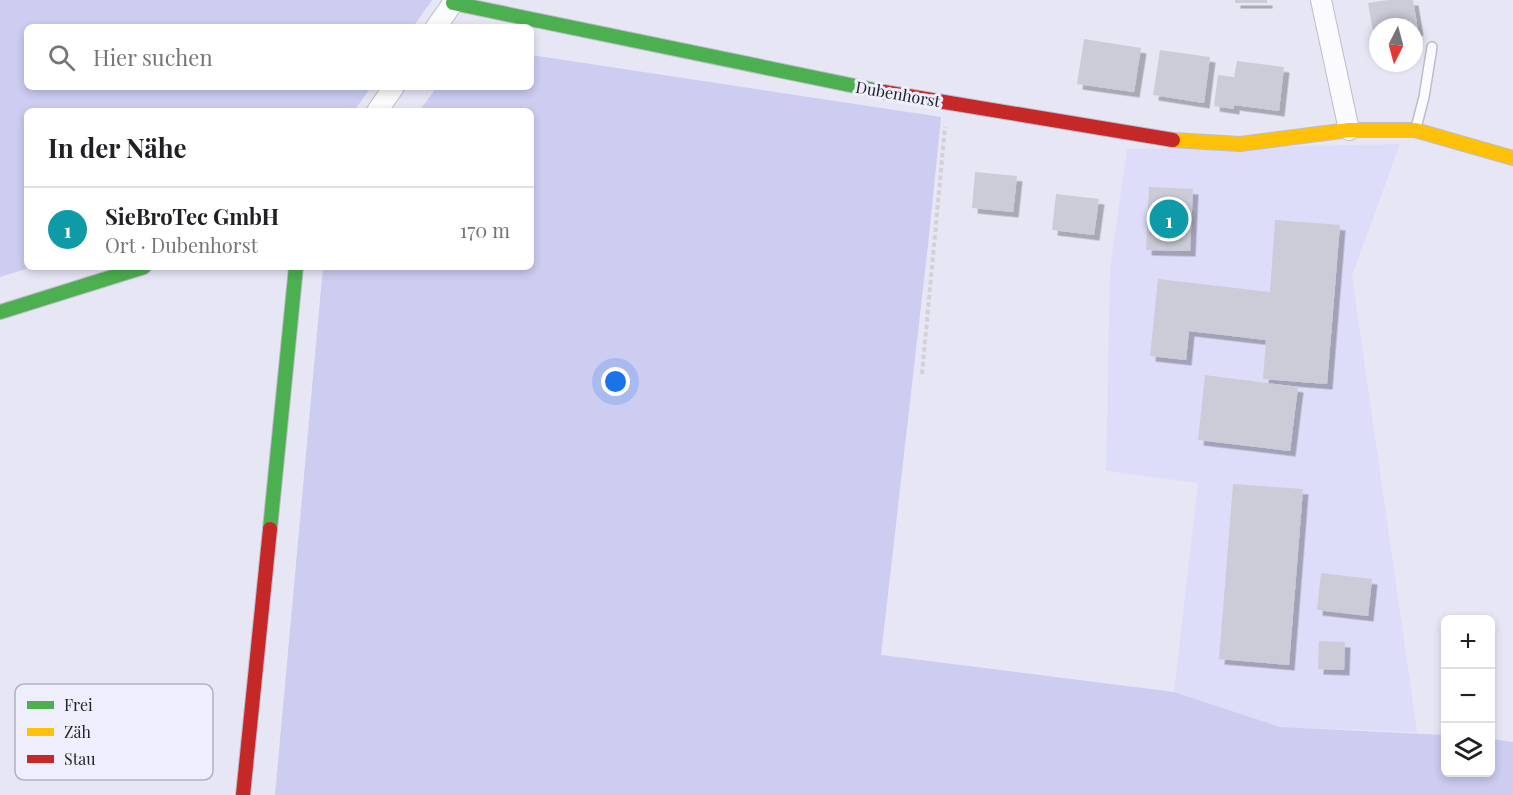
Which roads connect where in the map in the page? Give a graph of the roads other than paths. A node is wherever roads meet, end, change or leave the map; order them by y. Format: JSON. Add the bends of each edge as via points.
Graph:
{"nodes":[{"id":1,"x":1321,"y":0,"type":"edge"},
{"id":2,"x":454,"y":2,"type":"edge"},
{"id":3,"x":438,"y":24,"type":"edge"},
{"id":4,"x":1432,"y":47,"type":"dead end"},
{"id":5,"x":392,"y":90,"type":"edge"},
{"id":6,"x":379,"y":108,"type":"edge"},
{"id":7,"x":1349,"y":130,"type":"junction"},
{"id":8,"x":1415,"y":130,"type":"junction"},
{"id":9,"x":1513,"y":158,"type":"edge"},
{"id":10,"x":134,"y":270,"type":"edge"},
{"id":11,"x":296,"y":270,"type":"edge"},
{"id":12,"x":0,"y":312,"type":"edge"},
{"id":13,"x":243,"y":795,"type":"edge"}],
"edges":[{"from":1,"to":7,"type":"street"},
{"from":2,"to":3,"type":"street"},
{"from":2,"to":7,"type":"street","name":"Dubenhorst","via":[[817,79],[1172,140],[1240,144]]},
{"from":4,"to":8,"type":"lane"},
{"from":5,"to":6,"type":"street"},
{"from":7,"to":8,"type":"street","name":"Dubenhorst"},
{"from":8,"to":9,"type":"street","name":"Dubenhorst"},
{"from":10,"to":12,"type":"street"},
{"from":11,"to":13,"type":"street"}]}
